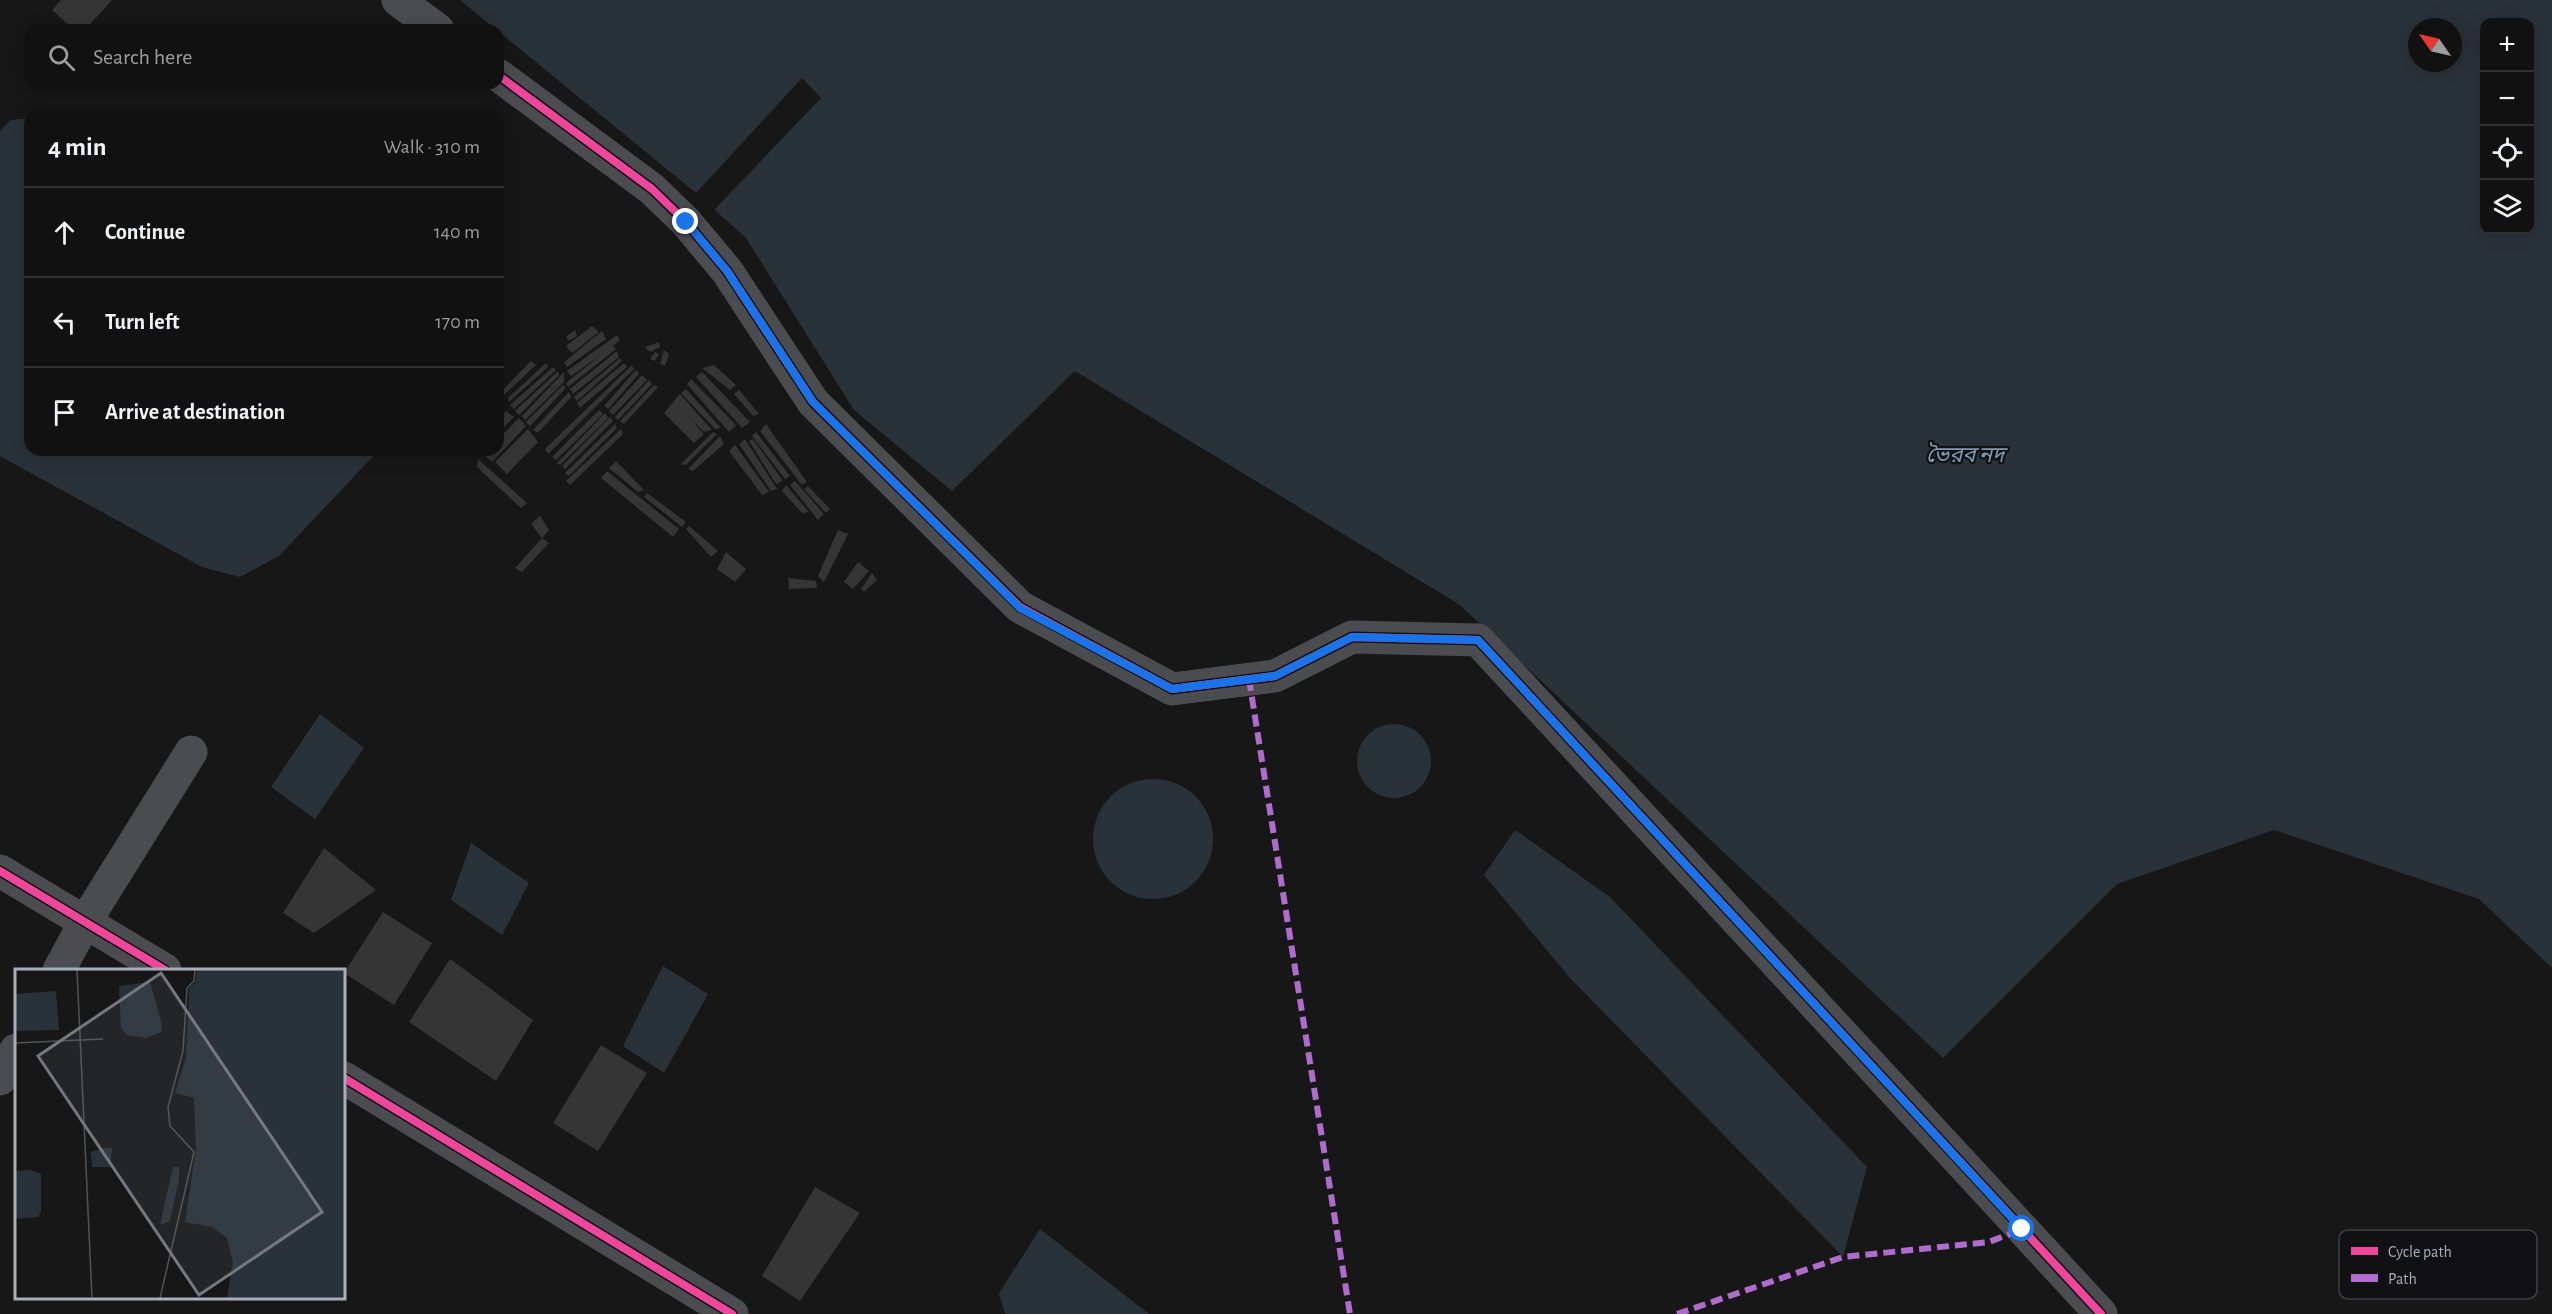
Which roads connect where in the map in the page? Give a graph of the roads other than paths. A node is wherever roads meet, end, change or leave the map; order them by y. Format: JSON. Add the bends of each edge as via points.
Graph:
{"nodes":[{"id":1,"x":398,"y":0,"type":"edge"},
{"id":2,"x":430,"y":24,"type":"edge"},
{"id":3,"x":504,"y":79,"type":"edge"},
{"id":4,"x":191,"y":752,"type":"dead end"},
{"id":5,"x":0,"y":871,"type":"edge"},
{"id":6,"x":85,"y":922,"type":"junction"},
{"id":7,"x":60,"y":969,"type":"edge"},
{"id":8,"x":163,"y":969,"type":"edge"},
{"id":9,"x":15,"y":1052,"type":"edge"},
{"id":10,"x":0,"y":1079,"type":"edge"},
{"id":11,"x":345,"y":1079,"type":"edge"},
{"id":12,"x":732,"y":1314,"type":"edge"},
{"id":13,"x":2101,"y":1314,"type":"edge"}],
"edges":[{"from":1,"to":2,"type":"street"},
{"from":3,"to":13,"type":"street","via":[[652,189],[686,222],[727,271],[813,402],[1020,608],[1172,689],[1275,676],[1352,637],[1478,640]]},
{"from":4,"to":6,"type":"street"},
{"from":5,"to":6,"type":"street"},
{"from":6,"to":7,"type":"street"},
{"from":6,"to":8,"type":"street"},
{"from":9,"to":10,"type":"street"},
{"from":11,"to":12,"type":"street"}]}
